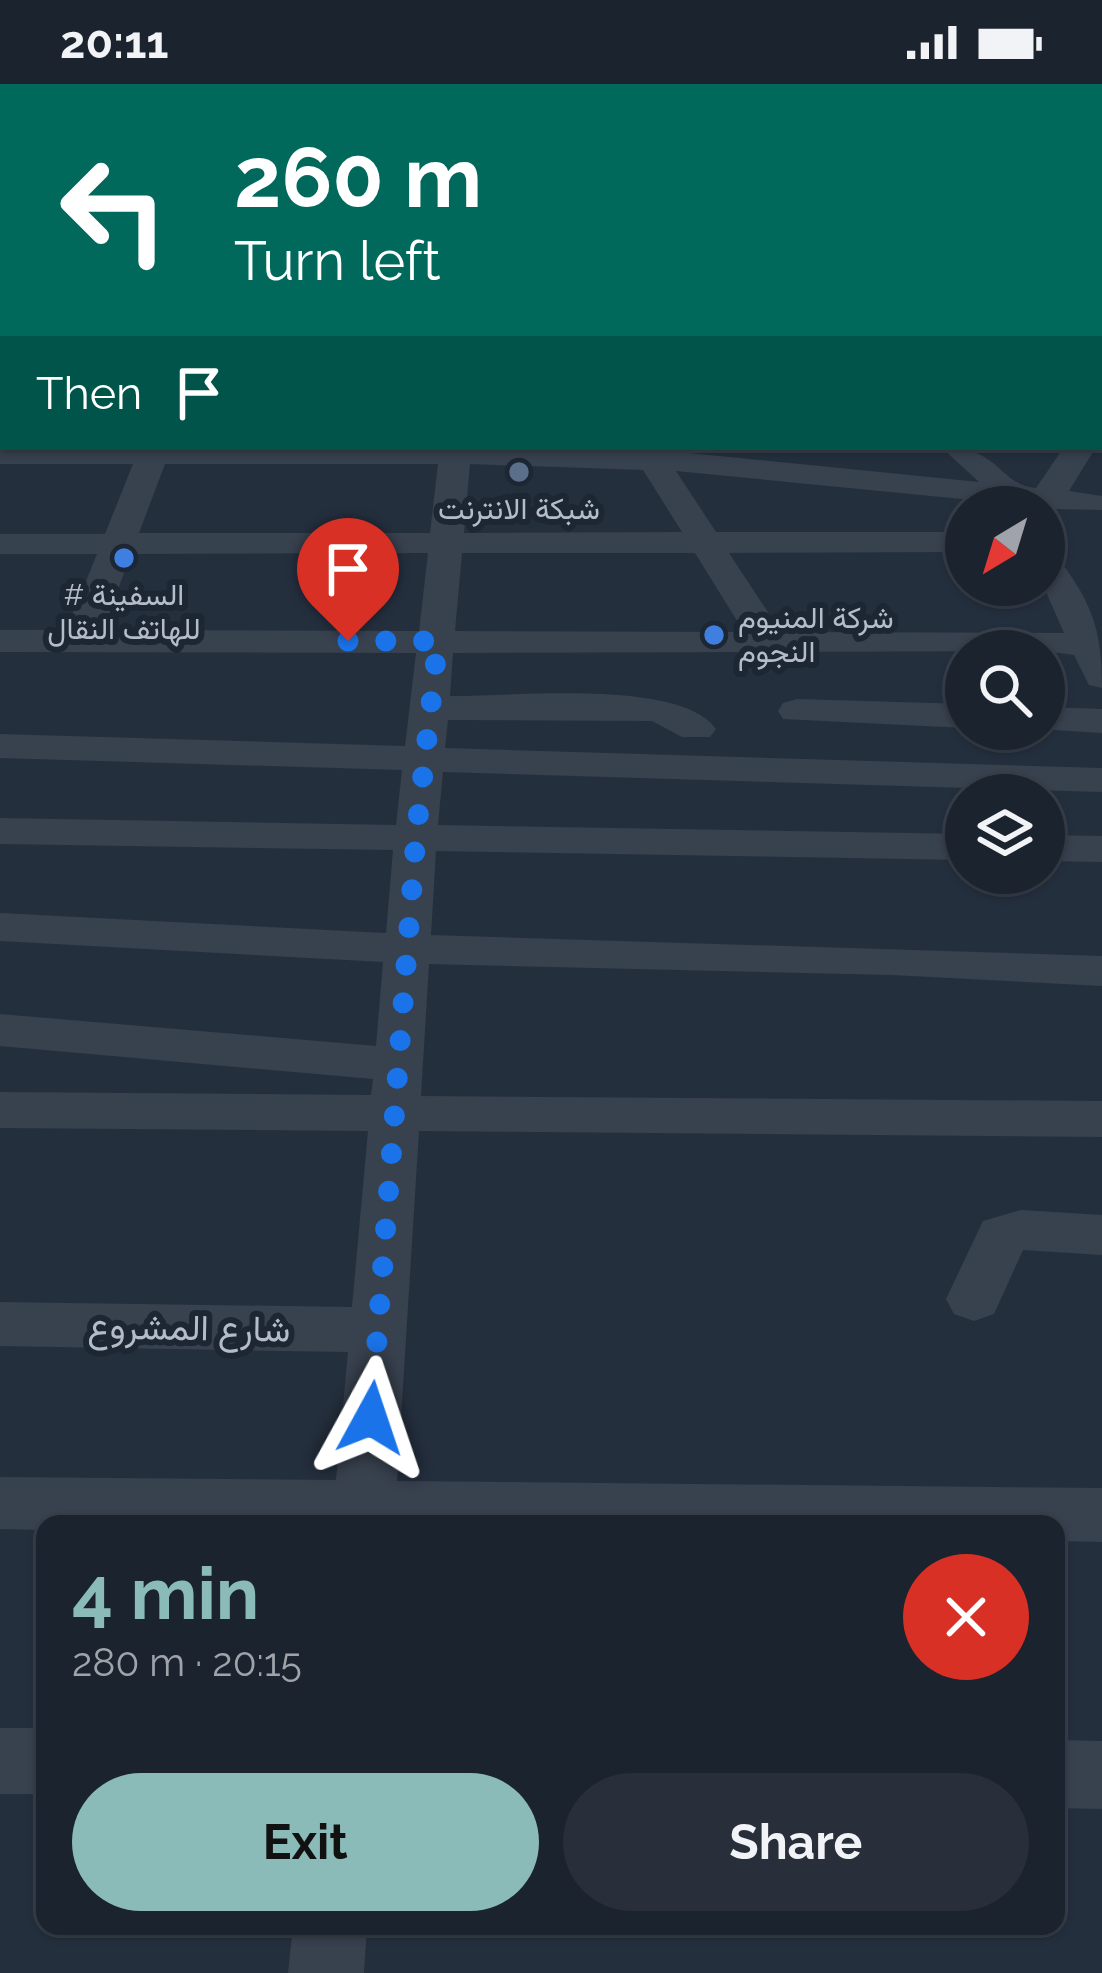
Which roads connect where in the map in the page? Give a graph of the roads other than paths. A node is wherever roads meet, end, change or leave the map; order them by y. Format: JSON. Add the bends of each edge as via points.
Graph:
{"nodes":[{"id":1,"x":456,"y":451,"type":"edge"},
{"id":2,"x":960,"y":452,"type":"edge"},
{"id":3,"x":153,"y":454,"type":"junction"},
{"id":4,"x":665,"y":454,"type":"edge"},
{"id":5,"x":0,"y":455,"type":"edge"},
{"id":6,"x":1076,"y":457,"type":"edge"},
{"id":7,"x":586,"y":459,"type":"junction"},
{"id":8,"x":1001,"y":486,"type":"edge"},
{"id":9,"x":1040,"y":486,"type":"edge"},
{"id":10,"x":935,"y":488,"type":"junction"},
{"id":11,"x":945,"y":490,"type":"edge"},
{"id":12,"x":594,"y":493,"type":"dead end"},
{"id":13,"x":1099,"y":494,"type":"edge"},
{"id":14,"x":1065,"y":497,"type":"edge"},
{"id":15,"x":710,"y":542,"type":"junction"},
{"id":16,"x":945,"y":542,"type":"edge"},
{"id":17,"x":0,"y":544,"type":"edge"},
{"id":18,"x":118,"y":545,"type":"junction"},
{"id":19,"x":448,"y":545,"type":"junction"},
{"id":20,"x":1065,"y":548,"type":"edge"},
{"id":21,"x":1065,"y":599,"type":"edge"},
{"id":22,"x":0,"y":641,"type":"edge"},
{"id":23,"x":80,"y":641,"type":"junction"},
{"id":24,"x":438,"y":641,"type":"junction"},
{"id":25,"x":769,"y":642,"type":"junction"},
{"id":26,"x":1094,"y":661,"type":"edge"},
{"id":27,"x":430,"y":708,"type":"junction"},
{"id":28,"x":796,"y":711,"type":"dead end"},
{"id":29,"x":945,"y":715,"type":"edge"},
{"id":30,"x":1065,"y":720,"type":"edge"},
{"id":31,"x":1102,"y":721,"type":"edge"},
{"id":32,"x":696,"y":729,"type":"dead end"},
{"id":33,"x":0,"y":746,"type":"edge"},
{"id":34,"x":424,"y":759,"type":"junction"},
{"id":35,"x":1102,"y":780,"type":"edge"},
{"id":36,"x":0,"y":831,"type":"edge"},
{"id":37,"x":416,"y":836,"type":"junction"},
{"id":38,"x":945,"y":847,"type":"edge"},
{"id":39,"x":1065,"y":849,"type":"edge"},
{"id":40,"x":1102,"y":850,"type":"edge"},
{"id":41,"x":0,"y":927,"type":"edge"},
{"id":42,"x":408,"y":949,"type":"junction"},
{"id":43,"x":1102,"y":971,"type":"edge"},
{"id":44,"x":0,"y":1030,"type":"edge"},
{"id":45,"x":398,"y":1089,"type":"junction"},
{"id":46,"x":0,"y":1110,"type":"edge"},
{"id":47,"x":1102,"y":1119,"type":"edge"},
{"id":48,"x":1102,"y":1235,"type":"edge"},
{"id":49,"x":974,"y":1299,"type":"dead end"},
{"id":50,"x":0,"y":1324,"type":"edge"},
{"id":51,"x":379,"y":1330,"type":"junction"},
{"id":52,"x":0,"y":1503,"type":"edge"},
{"id":53,"x":363,"y":1515,"type":"edge"},
{"id":54,"x":1102,"y":1515,"type":"edge"},
{"id":55,"x":0,"y":1761,"type":"edge"},
{"id":56,"x":36,"y":1761,"type":"edge"},
{"id":57,"x":1065,"y":1774,"type":"edge"},
{"id":58,"x":1102,"y":1775,"type":"edge"},
{"id":59,"x":329,"y":1935,"type":"edge"},
{"id":60,"x":326,"y":1973,"type":"edge"}],
"edges":[{"from":1,"to":3,"type":"street"},
{"from":1,"to":7,"type":"street"},
{"from":1,"to":19,"type":"street"},
{"from":2,"to":6,"type":"street","via":[[1027,476]]},
{"from":2,"to":8,"type":"street"},
{"from":2,"to":10,"type":"street","via":[[950,480]]},
{"from":3,"to":5,"type":"street"},
{"from":3,"to":18,"type":"street"},
{"from":4,"to":7,"type":"street"},
{"from":4,"to":10,"type":"street"},
{"from":4,"to":15,"type":"street"},
{"from":6,"to":9,"type":"street"},
{"from":7,"to":12,"type":"street"},
{"from":10,"to":11,"type":"street"},
{"from":13,"to":14,"type":"street"},
{"from":13,"to":20,"type":"street"},
{"from":15,"to":16,"type":"street"},
{"from":15,"to":19,"type":"street"},
{"from":15,"to":25,"type":"street"},
{"from":17,"to":18,"type":"street"},
{"from":18,"to":19,"type":"street"},
{"from":18,"to":23,"type":"street"},
{"from":19,"to":24,"type":"street"},
{"from":21,"to":26,"type":"street"},
{"from":22,"to":23,"type":"street"},
{"from":23,"to":24,"type":"street"},
{"from":24,"to":25,"type":"street"},
{"from":24,"to":27,"type":"street"},
{"from":25,"to":26,"type":"street"},
{"from":27,"to":32,"type":"street","via":[[660,710]]},
{"from":27,"to":34,"type":"street"},
{"from":28,"to":29,"type":"street"},
{"from":30,"to":31,"type":"street"},
{"from":33,"to":34,"type":"street"},
{"from":34,"to":35,"type":"street"},
{"from":34,"to":37,"type":"street"},
{"from":36,"to":37,"type":"street"},
{"from":37,"to":38,"type":"street"},
{"from":37,"to":42,"type":"street"},
{"from":39,"to":40,"type":"street"},
{"from":41,"to":42,"type":"street"},
{"from":42,"to":43,"type":"street"},
{"from":42,"to":45,"type":"street"},
{"from":44,"to":45,"type":"street"},
{"from":45,"to":46,"type":"street"},
{"from":45,"to":47,"type":"street"},
{"from":45,"to":51,"type":"street"},
{"from":48,"to":49,"type":"street","via":[[1002,1234]]},
{"from":50,"to":51,"type":"street","name":"شارع المشروع"},
{"from":51,"to":53,"type":"street"},
{"from":52,"to":53,"type":"street"},
{"from":53,"to":54,"type":"street"},
{"from":55,"to":56,"type":"street"},
{"from":57,"to":58,"type":"street"},
{"from":59,"to":60,"type":"street"}]}
